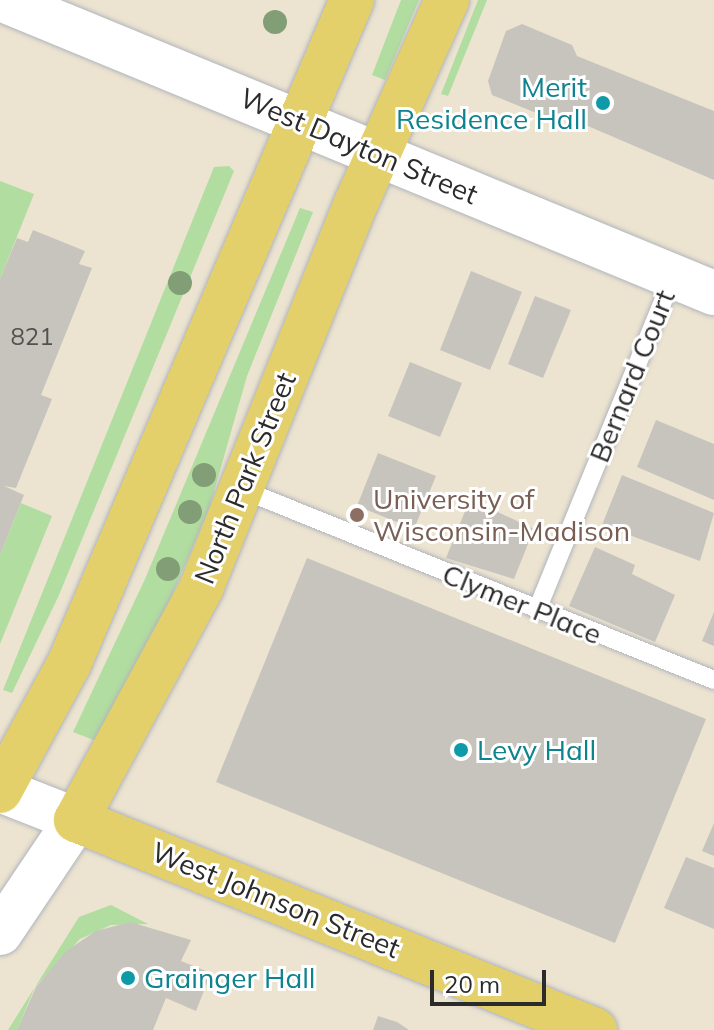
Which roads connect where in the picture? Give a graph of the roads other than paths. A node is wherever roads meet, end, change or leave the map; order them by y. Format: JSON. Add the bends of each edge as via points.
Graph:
{"nodes":[{"id":1,"x":3,"y":0,"type":"edge"},
{"id":2,"x":352,"y":0,"type":"edge"},
{"id":3,"x":447,"y":0,"type":"edge"},
{"id":4,"x":302,"y":121,"type":"junction"},
{"id":5,"x":377,"y":156,"type":"junction"},
{"id":6,"x":673,"y":276,"type":"junction"},
{"id":7,"x":714,"y":293,"type":"edge"},
{"id":8,"x":241,"y":489,"type":"junction"},
{"id":9,"x":537,"y":610,"type":"junction"},
{"id":10,"x":714,"y":680,"type":"edge"},
{"id":11,"x":0,"y":791,"type":"edge"},
{"id":12,"x":76,"y":820,"type":"junction"},
{"id":13,"x":0,"y":933,"type":"edge"},
{"id":14,"x":595,"y":1030,"type":"edge"}],
"edges":[{"from":1,"to":4,"type":"street","name":"West Dayton Street"},
{"from":2,"to":4,"type":"main road"},
{"from":3,"to":5,"type":"main road","name":"North Park Street"},
{"from":4,"to":5,"type":"street","name":"West Dayton Street"},
{"from":4,"to":11,"type":"main road","via":[[69,664]]},
{"from":5,"to":6,"type":"street","name":"West Dayton Street"},
{"from":5,"to":8,"type":"main road","name":"North Park Street"},
{"from":6,"to":7,"type":"street","name":"West Dayton Street"},
{"from":6,"to":9,"type":"lane","name":"Bernard Court"},
{"from":8,"to":9,"type":"lane","name":"Clymer Place"},
{"from":8,"to":12,"type":"main road","name":"North Park Street","via":[[162,671]]},
{"from":9,"to":10,"type":"lane","name":"Clymer Place"},
{"from":11,"to":12,"type":"street","name":"West Johnson Street"},
{"from":12,"to":13,"type":"street","name":"North Park Street"},
{"from":12,"to":14,"type":"main road","name":"West Johnson Street"}]}
